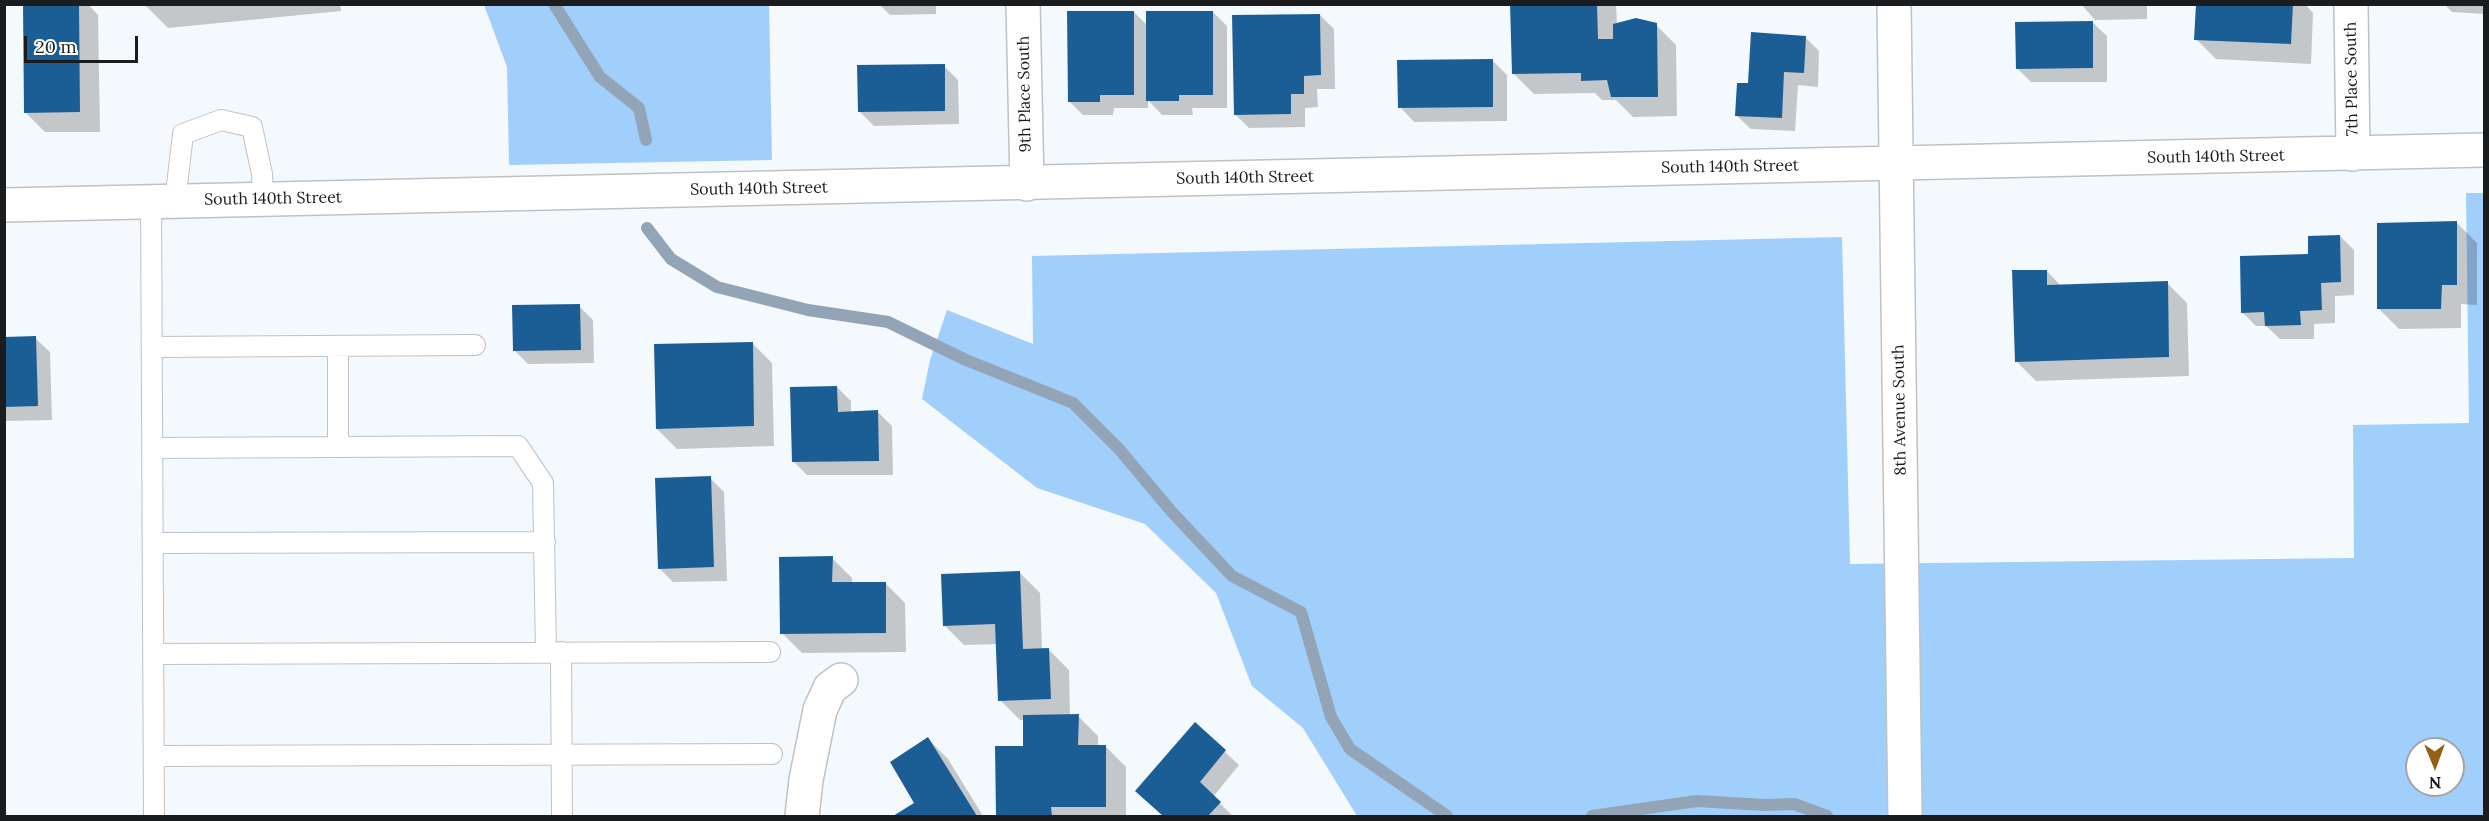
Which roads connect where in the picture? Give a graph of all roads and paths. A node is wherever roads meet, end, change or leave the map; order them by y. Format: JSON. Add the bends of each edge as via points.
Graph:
{"nodes":[{"id":1,"x":1023,"y":4,"type":"edge"},
{"id":2,"x":1894,"y":4,"type":"edge"},
{"id":3,"x":2351,"y":4,"type":"edge"},
{"id":4,"x":2484,"y":150,"type":"edge"},
{"id":5,"x":2354,"y":154,"type":"junction"},
{"id":6,"x":1896,"y":163,"type":"junction"},
{"id":7,"x":1027,"y":184,"type":"junction"},
{"id":8,"x":263,"y":200,"type":"junction"},
{"id":9,"x":163,"y":202,"type":"junction"},
{"id":10,"x":4,"y":205,"type":"edge"},
{"id":11,"x":475,"y":345,"type":"dead end"},
{"id":12,"x":338,"y":346,"type":"junction"},
{"id":13,"x":152,"y":347,"type":"junction"},
{"id":14,"x":339,"y":447,"type":"junction"},
{"id":15,"x":152,"y":448,"type":"junction"},
{"id":16,"x":545,"y":542,"type":"junction"},
{"id":17,"x":153,"y":543,"type":"junction"},
{"id":18,"x":554,"y":652,"type":"junction"},
{"id":19,"x":770,"y":652,"type":"dead end"},
{"id":20,"x":153,"y":654,"type":"junction"},
{"id":21,"x":841,"y":680,"type":"dead end"},
{"id":22,"x":772,"y":754,"type":"dead end"},
{"id":23,"x":562,"y":755,"type":"junction"},
{"id":24,"x":154,"y":756,"type":"junction"},
{"id":25,"x":154,"y":816,"type":"edge"},
{"id":26,"x":562,"y":816,"type":"edge"},
{"id":27,"x":802,"y":816,"type":"edge"},
{"id":28,"x":1905,"y":816,"type":"edge"}],
"edges":[{"from":1,"to":7,"type":"street","name":"9th Place South"},
{"from":2,"to":6,"type":"street","name":"8th Avenue South"},
{"from":3,"to":5,"type":"street","name":"7th Place South"},
{"from":4,"to":5,"type":"street","name":"South 140th Street"},
{"from":5,"to":6,"type":"street","name":"South 140th Street"},
{"from":6,"to":7,"type":"street","name":"South 140th Street"},
{"from":6,"to":28,"type":"street","name":"8th Avenue South"},
{"from":7,"to":8,"type":"street","name":"South 140th Street"},
{"from":8,"to":9,"type":"street","name":"South 140th Street"},
{"from":8,"to":9,"type":"lane","via":[[252,128],[221,120],[183,134]]},
{"from":9,"to":10,"type":"street","name":"South 140th Street"},
{"from":9,"to":13,"type":"lane"},
{"from":11,"to":12,"type":"lane"},
{"from":12,"to":13,"type":"lane"},
{"from":12,"to":14,"type":"lane"},
{"from":13,"to":15,"type":"lane"},
{"from":14,"to":15,"type":"lane"},
{"from":14,"to":16,"type":"lane","via":[[518,446],[543,483]]},
{"from":15,"to":17,"type":"lane"},
{"from":16,"to":17,"type":"lane"},
{"from":16,"to":18,"type":"lane"},
{"from":17,"to":20,"type":"lane"},
{"from":18,"to":19,"type":"lane"},
{"from":18,"to":20,"type":"lane"},
{"from":18,"to":23,"type":"lane"},
{"from":20,"to":24,"type":"lane"},
{"from":21,"to":27,"type":"street","via":[[830,688],[820,710]]},
{"from":22,"to":23,"type":"lane"},
{"from":23,"to":24,"type":"lane"},
{"from":23,"to":26,"type":"lane"},
{"from":24,"to":25,"type":"lane"}]}
